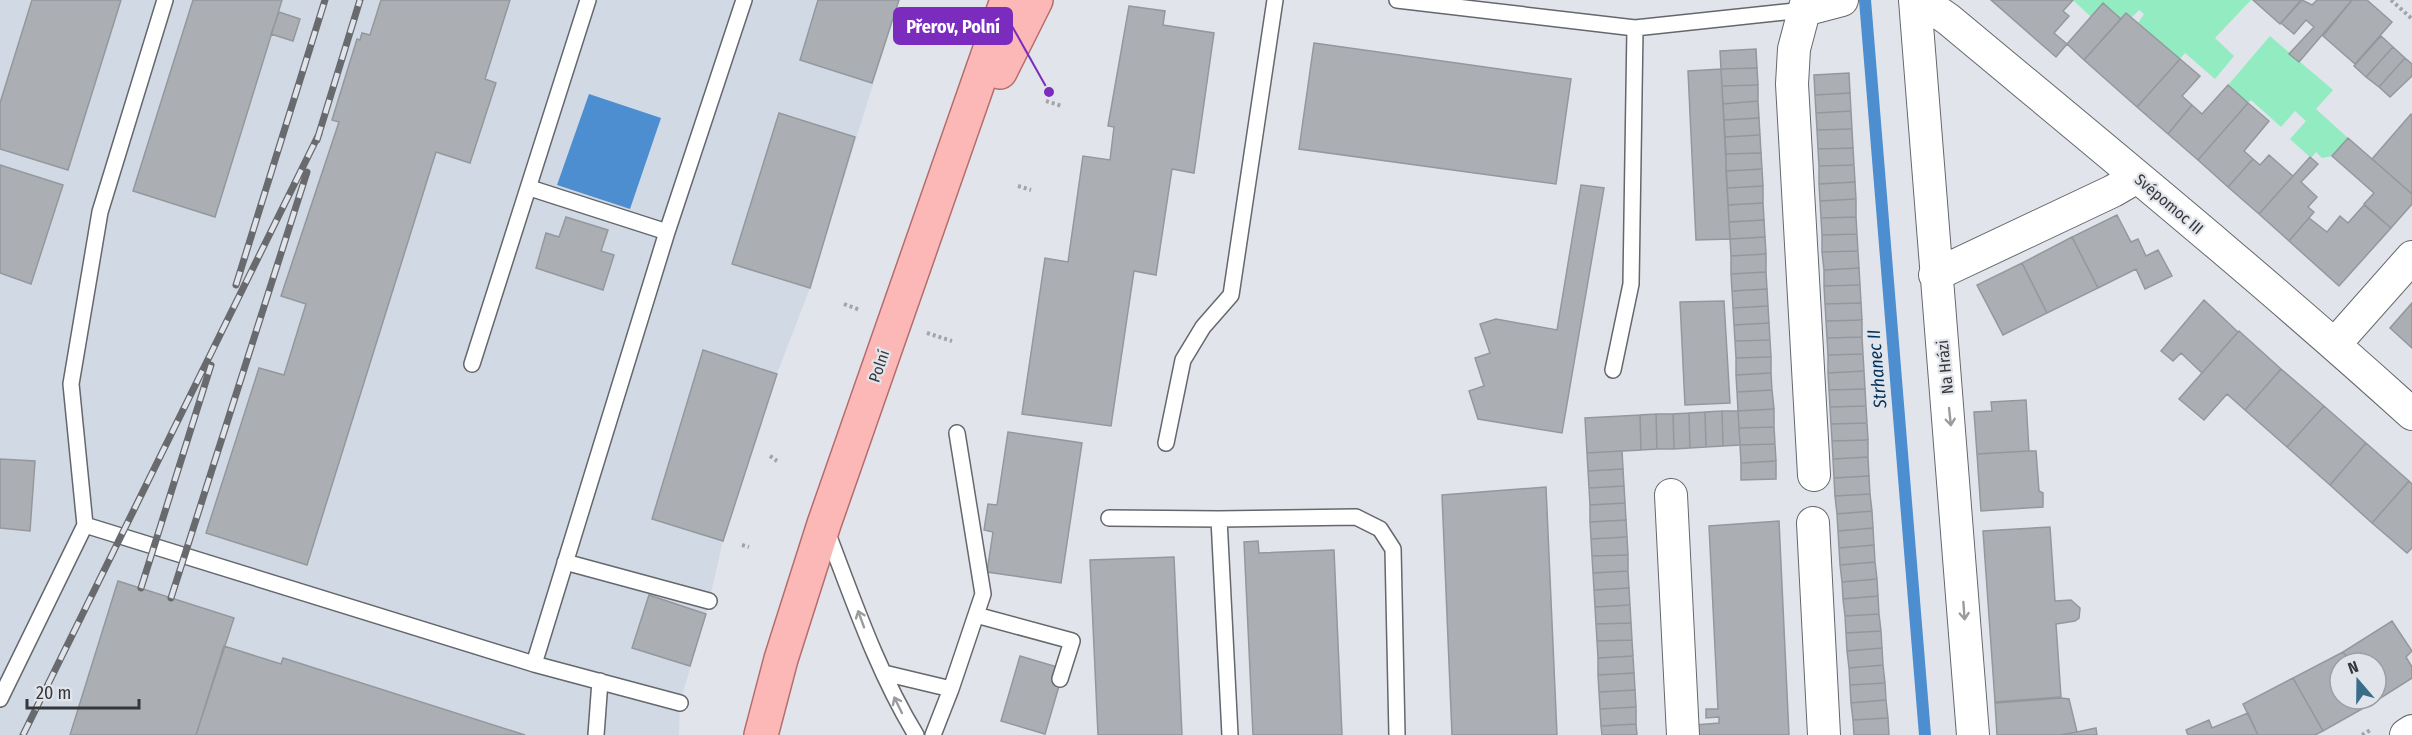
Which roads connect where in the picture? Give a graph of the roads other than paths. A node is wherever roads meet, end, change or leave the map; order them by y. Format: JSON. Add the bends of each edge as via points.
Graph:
{"nodes":[{"id":1,"x":165,"y":0,"type":"edge"},
{"id":2,"x":588,"y":0,"type":"edge"},
{"id":3,"x":744,"y":0,"type":"edge"},
{"id":4,"x":985,"y":0,"type":"edge"},
{"id":5,"x":1007,"y":0,"type":"edge"},
{"id":6,"x":1036,"y":0,"type":"edge"},
{"id":7,"x":1275,"y":0,"type":"edge"},
{"id":8,"x":1397,"y":0,"type":"edge"},
{"id":9,"x":1841,"y":0,"type":"edge"},
{"id":10,"x":1917,"y":0,"type":"edge"},
{"id":11,"x":1806,"y":5,"type":"edge"},
{"id":12,"x":1635,"y":28,"type":"junction"},
{"id":13,"x":2137,"y":177,"type":"junction"},
{"id":14,"x":530,"y":188,"type":"junction"},
{"id":15,"x":937,"y":200,"type":"junction"},
{"id":16,"x":667,"y":232,"type":"junction"},
{"id":17,"x":2412,"y":257,"type":"edge"},
{"id":18,"x":1935,"y":275,"type":"junction"},
{"id":19,"x":2335,"y":344,"type":"junction"},
{"id":20,"x":472,"y":364,"type":"dead end"},
{"id":21,"x":1613,"y":370,"type":"dead end"},
{"id":22,"x":2412,"y":414,"type":"edge"},
{"id":23,"x":957,"y":433,"type":"dead end"},
{"id":24,"x":1166,"y":443,"type":"dead end"},
{"id":25,"x":1814,"y":475,"type":"dead end"},
{"id":26,"x":1671,"y":495,"type":"dead end"},
{"id":27,"x":1109,"y":518,"type":"dead end"},
{"id":28,"x":1219,"y":519,"type":"junction"},
{"id":29,"x":1813,"y":522,"type":"dead end"},
{"id":30,"x":824,"y":524,"type":"junction"},
{"id":31,"x":85,"y":525,"type":"junction"},
{"id":32,"x":565,"y":562,"type":"junction"},
{"id":33,"x":710,"y":601,"type":"dead end"},
{"id":34,"x":976,"y":615,"type":"junction"},
{"id":35,"x":534,"y":664,"type":"junction"},
{"id":36,"x":884,"y":673,"type":"junction"},
{"id":37,"x":1060,"y":679,"type":"dead end"},
{"id":38,"x":600,"y":681,"type":"junction"},
{"id":39,"x":951,"y":689,"type":"junction"},
{"id":40,"x":0,"y":699,"type":"edge"},
{"id":41,"x":680,"y":703,"type":"dead end"},
{"id":42,"x":2412,"y":731,"type":"edge"},
{"id":43,"x":596,"y":735,"type":"edge"},
{"id":44,"x":761,"y":735,"type":"edge"},
{"id":45,"x":916,"y":735,"type":"edge"},
{"id":46,"x":933,"y":735,"type":"edge"},
{"id":47,"x":1230,"y":735,"type":"edge"},
{"id":48,"x":1397,"y":735,"type":"edge"},
{"id":49,"x":1683,"y":735,"type":"edge"},
{"id":50,"x":1824,"y":735,"type":"edge"},
{"id":51,"x":1973,"y":735,"type":"edge"},
{"id":52,"x":2406,"y":735,"type":"edge"}],
"edges":[{"from":1,"to":31,"type":"lane","via":[[100,212],[71,384]]},
{"from":2,"to":14,"type":"lane"},
{"from":3,"to":16,"type":"lane"},
{"from":4,"to":15,"type":"main road"},
{"from":5,"to":15,"type":"main road","name":"Polní"},
{"from":6,"to":15,"type":"main road"},
{"from":7,"to":24,"type":"lane","via":[[1231,295],[1203,327],[1184,360]]},
{"from":8,"to":12,"type":"lane"},
{"from":9,"to":11,"type":"street"},
{"from":10,"to":13,"type":"street","name":"Svépomoc III","via":[[1948,20]]},
{"from":10,"to":18,"type":"street","name":"Na Hrázi"},
{"from":11,"to":12,"type":"lane"},
{"from":11,"to":25,"type":"street","via":[[1794,49],[1792,84]]},
{"from":12,"to":21,"type":"lane","via":[[1631,284]]},
{"from":13,"to":18,"type":"street"},
{"from":13,"to":19,"type":"street","name":"Svépomoc III"},
{"from":14,"to":16,"type":"lane"},
{"from":14,"to":20,"type":"lane"},
{"from":15,"to":30,"type":"main road","name":"Polní"},
{"from":16,"to":32,"type":"lane"},
{"from":17,"to":19,"type":"street"},
{"from":18,"to":51,"type":"street","name":"Na Hrázi","one_way":true,"via":[[1952,436]]},
{"from":19,"to":22,"type":"street","name":"Svépomoc III"},
{"from":23,"to":34,"type":"lane","via":[[983,594]]},
{"from":26,"to":49,"type":"street"},
{"from":27,"to":28,"type":"lane"},
{"from":28,"to":47,"type":"lane"},
{"from":28,"to":48,"type":"lane","via":[[1356,517],[1380,529],[1393,549]]},
{"from":29,"to":50,"type":"street"},
{"from":36,"to":30,"type":"lane","one_way":true},
{"from":30,"to":44,"type":"main road","name":"Polní"},
{"from":31,"to":35,"type":"lane"},
{"from":31,"to":40,"type":"lane"},
{"from":32,"to":33,"type":"lane"},
{"from":32,"to":35,"type":"lane"},
{"from":34,"to":37,"type":"lane","via":[[1072,641]]},
{"from":34,"to":39,"type":"lane"},
{"from":35,"to":38,"type":"lane"},
{"from":36,"to":39,"type":"lane"},
{"from":45,"to":36,"type":"lane","one_way":true},
{"from":38,"to":41,"type":"lane"},
{"from":38,"to":43,"type":"lane"},
{"from":39,"to":46,"type":"lane"},
{"from":42,"to":52,"type":"street"}]}
